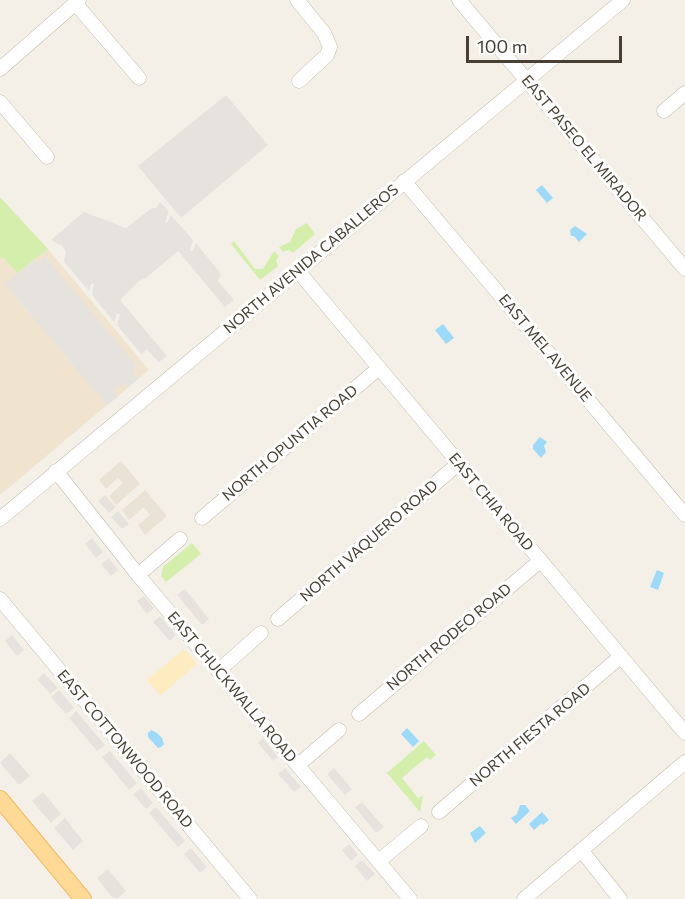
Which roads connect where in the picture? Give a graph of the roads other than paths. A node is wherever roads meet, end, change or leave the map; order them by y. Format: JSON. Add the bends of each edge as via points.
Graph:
{"nodes":[{"id":1,"x":297,"y":0,"type":"edge"},
{"id":2,"x":459,"y":0,"type":"edge"},
{"id":3,"x":623,"y":0,"type":"edge"},
{"id":4,"x":77,"y":1,"type":"edge"},
{"id":5,"x":0,"y":69,"type":"edge"},
{"id":6,"x":139,"y":78,"type":"dead end"},
{"id":7,"x":526,"y":80,"type":"junction"},
{"id":8,"x":299,"y":81,"type":"dead end"},
{"id":9,"x":685,"y":93,"type":"edge"},
{"id":10,"x":0,"y":102,"type":"edge"},
{"id":11,"x":664,"y":111,"type":"dead end"},
{"id":12,"x":46,"y":157,"type":"dead end"},
{"id":13,"x":404,"y":181,"type":"junction"},
{"id":14,"x":685,"y":269,"type":"edge"},
{"id":15,"x":298,"y":271,"type":"junction"},
{"id":16,"x":379,"y":368,"type":"junction"},
{"id":17,"x":459,"y":463,"type":"junction"},
{"id":18,"x":56,"y":471,"type":"junction"},
{"id":19,"x":685,"y":515,"type":"edge"},
{"id":20,"x":202,"y":518,"type":"dead end"},
{"id":21,"x":0,"y":519,"type":"edge"},
{"id":22,"x":180,"y":540,"type":"dead end"},
{"id":23,"x":540,"y":561,"type":"junction"},
{"id":24,"x":138,"y":575,"type":"junction"},
{"id":25,"x":0,"y":599,"type":"edge"},
{"id":26,"x":278,"y":618,"type":"dead end"},
{"id":27,"x":261,"y":633,"type":"dead end"},
{"id":28,"x":621,"y":657,"type":"junction"},
{"id":29,"x":218,"y":671,"type":"junction"},
{"id":30,"x":359,"y":714,"type":"dead end"},
{"id":31,"x":339,"y":730,"type":"dead end"},
{"id":32,"x":685,"y":733,"type":"edge"},
{"id":33,"x":685,"y":762,"type":"edge"},
{"id":34,"x":298,"y":765,"type":"junction"},
{"id":35,"x":0,"y":799,"type":"edge"},
{"id":36,"x":439,"y":812,"type":"dead end"},
{"id":37,"x":421,"y":826,"type":"dead end"},
{"id":38,"x":582,"y":851,"type":"junction"},
{"id":39,"x":379,"y":861,"type":"junction"},
{"id":40,"x":82,"y":899,"type":"edge"},
{"id":41,"x":250,"y":899,"type":"edge"},
{"id":42,"x":410,"y":899,"type":"edge"},
{"id":43,"x":524,"y":899,"type":"edge"},
{"id":44,"x":620,"y":899,"type":"edge"}],
"edges":[{"from":1,"to":8,"type":"street","via":[[324,33],[330,47],[327,55]]},
{"from":2,"to":7,"type":"street","name":"EAST PASEO EL MIRADOR"},
{"from":3,"to":7,"type":"street","name":"NORTH AVENIDA CABALLEROS"},
{"from":4,"to":5,"type":"street"},
{"from":4,"to":6,"type":"street"},
{"from":7,"to":13,"type":"street","name":"NORTH AVENIDA CABALLEROS"},
{"from":7,"to":14,"type":"street","name":"EAST PASEO EL MIRADOR"},
{"from":9,"to":11,"type":"street"},
{"from":10,"to":12,"type":"street"},
{"from":13,"to":15,"type":"street","name":"NORTH AVENIDA CABALLEROS"},
{"from":13,"to":19,"type":"street","name":"EAST MEL AVENUE"},
{"from":15,"to":16,"type":"street","name":"EAST CHIA ROAD"},
{"from":15,"to":18,"type":"street","name":"NORTH AVENIDA CABALLEROS"},
{"from":16,"to":17,"type":"street","name":"EAST CHIA ROAD"},
{"from":16,"to":20,"type":"street","name":"NORTH OPUNTIA ROAD"},
{"from":17,"to":23,"type":"street","name":"EAST CHIA ROAD"},
{"from":17,"to":26,"type":"street","name":"NORTH VAQUERO ROAD"},
{"from":18,"to":21,"type":"street","name":"NORTH AVENIDA CABALLEROS"},
{"from":18,"to":24,"type":"street","name":"EAST CHUCKWALLA ROAD"},
{"from":22,"to":24,"type":"street"},
{"from":23,"to":28,"type":"street","name":"EAST CHIA ROAD"},
{"from":23,"to":30,"type":"street","name":"NORTH RODEO ROAD"},
{"from":24,"to":29,"type":"street","name":"EAST CHUCKWALLA ROAD"},
{"from":25,"to":41,"type":"street","name":"EAST COTTONWOOD ROAD"},
{"from":27,"to":29,"type":"street"},
{"from":28,"to":32,"type":"street","name":"EAST CHIA ROAD"},
{"from":28,"to":36,"type":"street","name":"NORTH FIESTA ROAD"},
{"from":29,"to":34,"type":"street","name":"EAST CHUCKWALLA ROAD"},
{"from":31,"to":34,"type":"street"},
{"from":33,"to":38,"type":"street"},
{"from":34,"to":39,"type":"street","name":"EAST CHUCKWALLA ROAD"},
{"from":35,"to":40,"type":"main road"},
{"from":37,"to":39,"type":"street"},
{"from":38,"to":43,"type":"street"},
{"from":38,"to":44,"type":"street"},
{"from":39,"to":42,"type":"street","name":"EAST CHUCKWALLA ROAD"}]}
